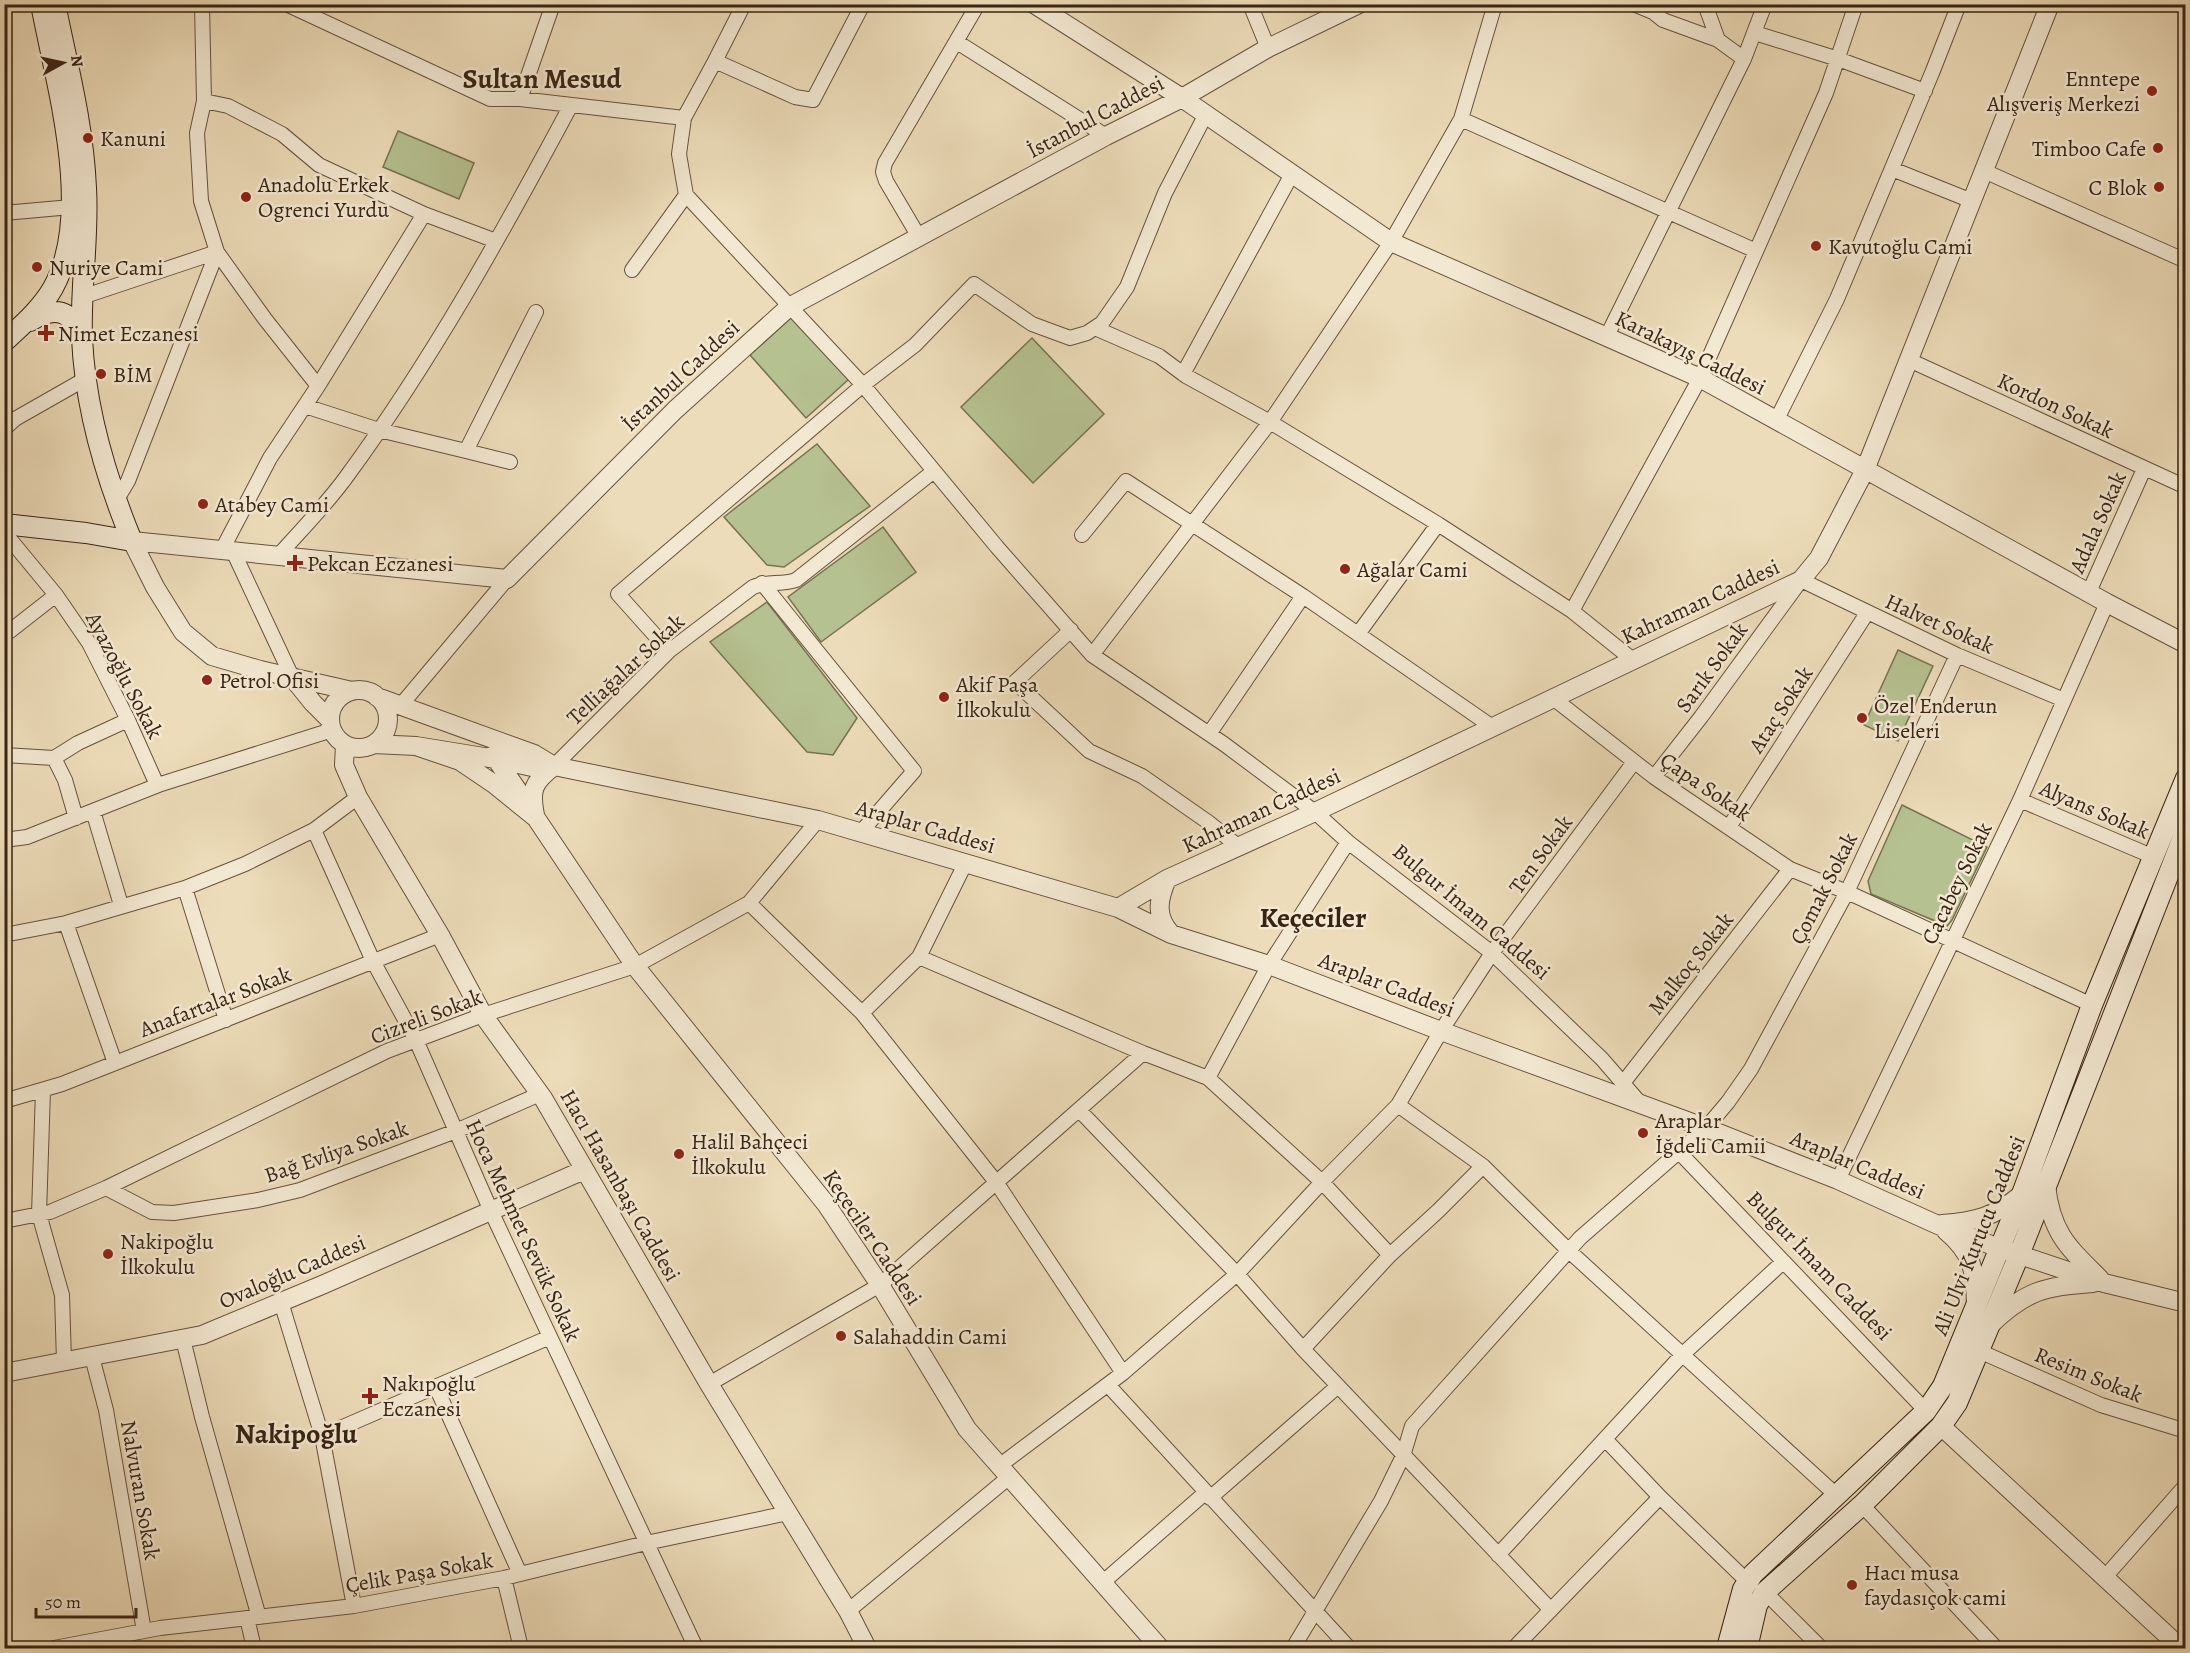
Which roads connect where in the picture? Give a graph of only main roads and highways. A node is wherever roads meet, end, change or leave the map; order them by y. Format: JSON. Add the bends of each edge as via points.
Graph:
{"nodes":[{"id":1,"x":41,"y":4,"type":"edge"},
{"id":2,"x":55,"y":4,"type":"edge"},
{"id":3,"x":11,"y":336,"type":"edge"},
{"id":4,"x":82,"y":340,"type":"junction"},
{"id":5,"x":116,"y":501,"type":"junction"},
{"id":6,"x":4,"y":524,"type":"edge"},
{"id":7,"x":86,"y":533,"type":"junction"},
{"id":8,"x":2186,"y":778,"type":"edge"},
{"id":9,"x":2185,"y":833,"type":"edge"},
{"id":10,"x":1727,"y":1648,"type":"edge"},
{"id":11,"x":1747,"y":1648,"type":"edge"}],
"edges":[{"from":1,"to":3,"type":"main road","via":[[66,133],[71,207],[68,245],[61,272],[44,302]]},
{"from":2,"to":4,"type":"main road","via":[[75,89],[85,165]]},
{"from":3,"to":4,"type":"main road","via":[[46,313],[56,312],[72,318]]},
{"from":4,"to":5,"type":"main road","via":[[96,426]]},
{"from":5,"to":7,"type":"main road","via":[[104,526]]},
{"from":5,"to":7,"type":"main road","via":[[132,541]]},
{"from":6,"to":7,"type":"main road"},
{"from":8,"to":10,"type":"main road","name":"Ali Ulvi Kurucu Caddesi","via":[[2092,1005],[2022,1194],[1943,1386],[1926,1411],[1753,1574],[1743,1588]]},
{"from":9,"to":11,"type":"main road","name":"Ali Ulvi Kurucu Caddesi","via":[[2019,1255],[1956,1403],[1941,1426],[1862,1505],[1765,1592],[1757,1605]]}]}
